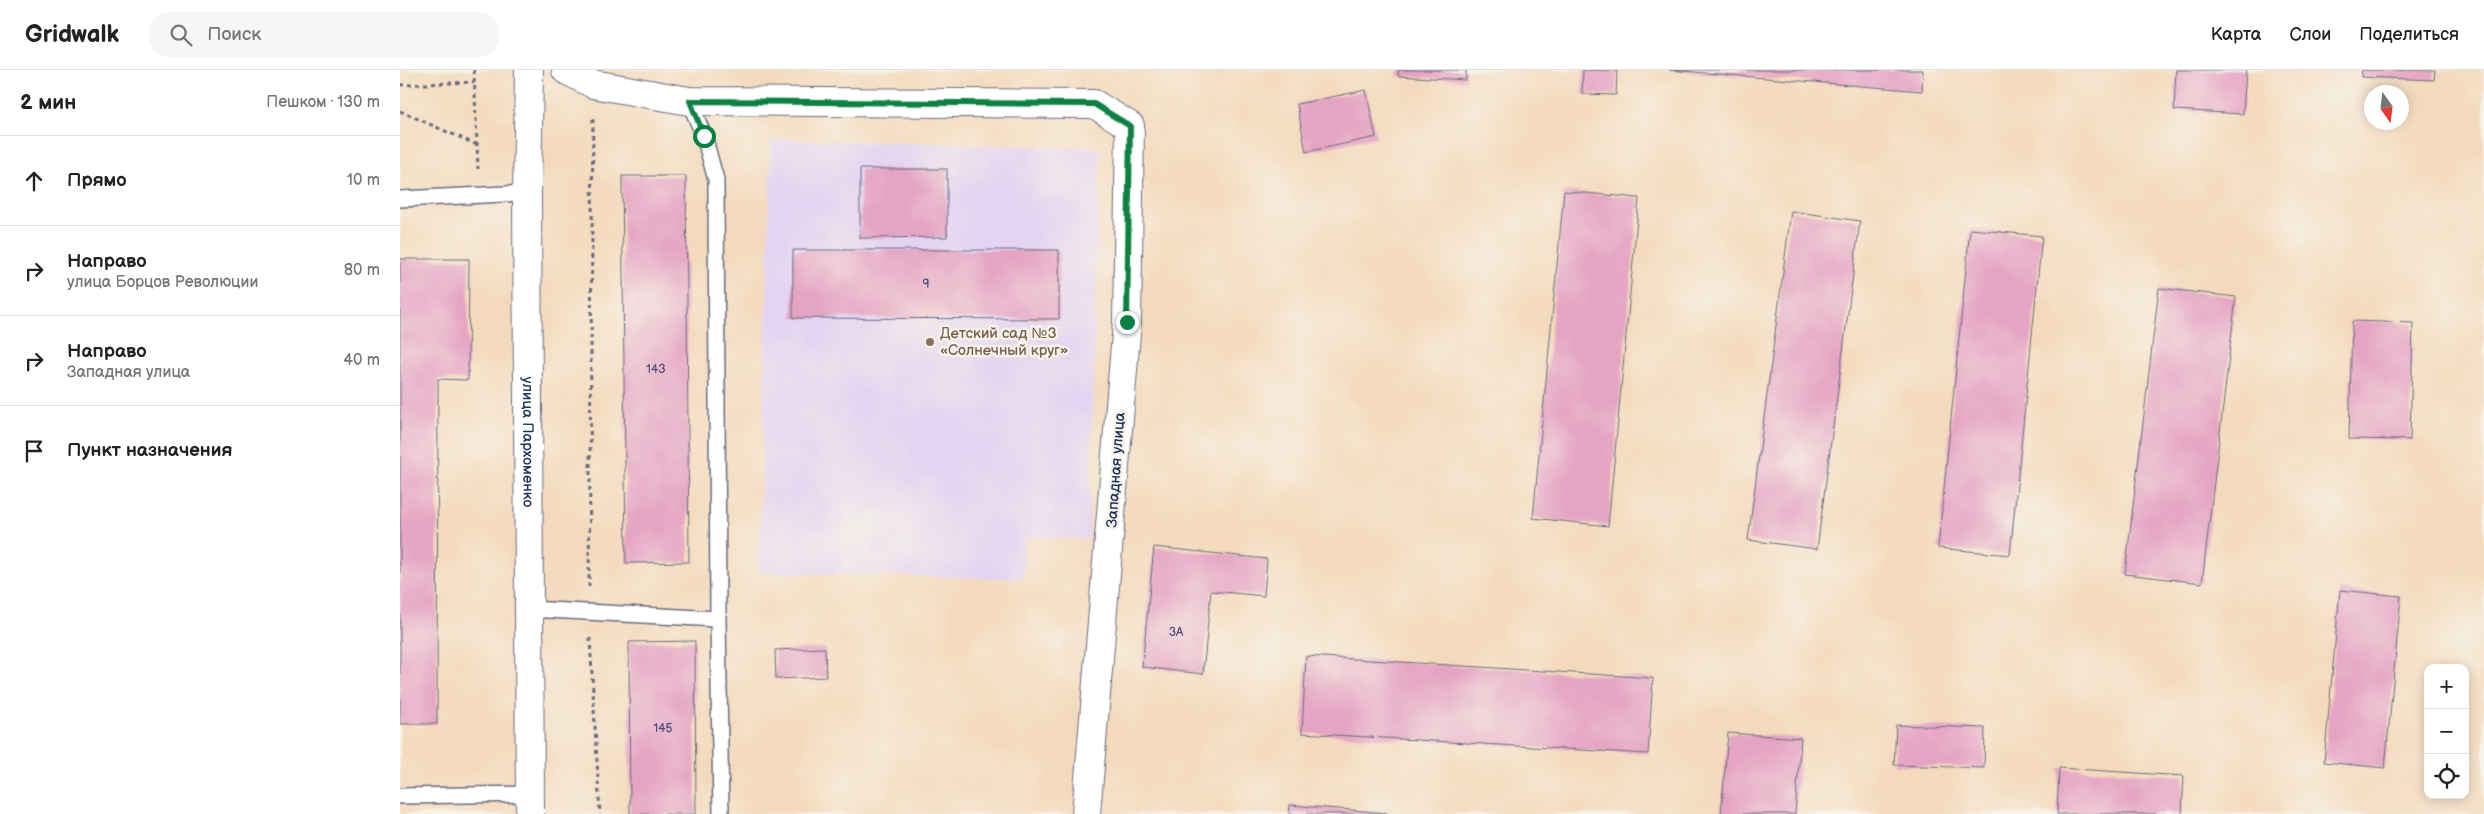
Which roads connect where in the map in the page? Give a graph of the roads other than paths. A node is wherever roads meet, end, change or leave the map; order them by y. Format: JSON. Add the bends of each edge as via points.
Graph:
{"nodes":[{"id":1,"x":529,"y":70,"type":"edge"},
{"id":2,"x":566,"y":70,"type":"edge"},
{"id":3,"x":690,"y":101,"type":"junction"},
{"id":4,"x":527,"y":193,"type":"junction"},
{"id":5,"x":400,"y":199,"type":"edge"},
{"id":6,"x":529,"y":609,"type":"junction"},
{"id":7,"x":718,"y":620,"type":"junction"},
{"id":8,"x":400,"y":796,"type":"edge"},
{"id":9,"x":530,"y":804,"type":"edge"},
{"id":10,"x":721,"y":814,"type":"edge"},
{"id":11,"x":1086,"y":814,"type":"edge"}],
"edges":[{"from":1,"to":4,"type":"street","name":"улица Пархоменко"},
{"from":2,"to":3,"type":"street","via":[[593,84]]},
{"from":3,"to":7,"type":"lane","via":[[716,180]]},
{"from":3,"to":11,"type":"street","name":"Западная улица","via":[[1094,104],[1130,126],[1127,322]]},
{"from":4,"to":5,"type":"lane"},
{"from":4,"to":6,"type":"street","name":"улица Пархоменко"},
{"from":6,"to":7,"type":"lane"},
{"from":6,"to":9,"type":"street","name":"улица Пархоменко"},
{"from":7,"to":10,"type":"lane"},
{"from":8,"to":9,"type":"lane"}]}
